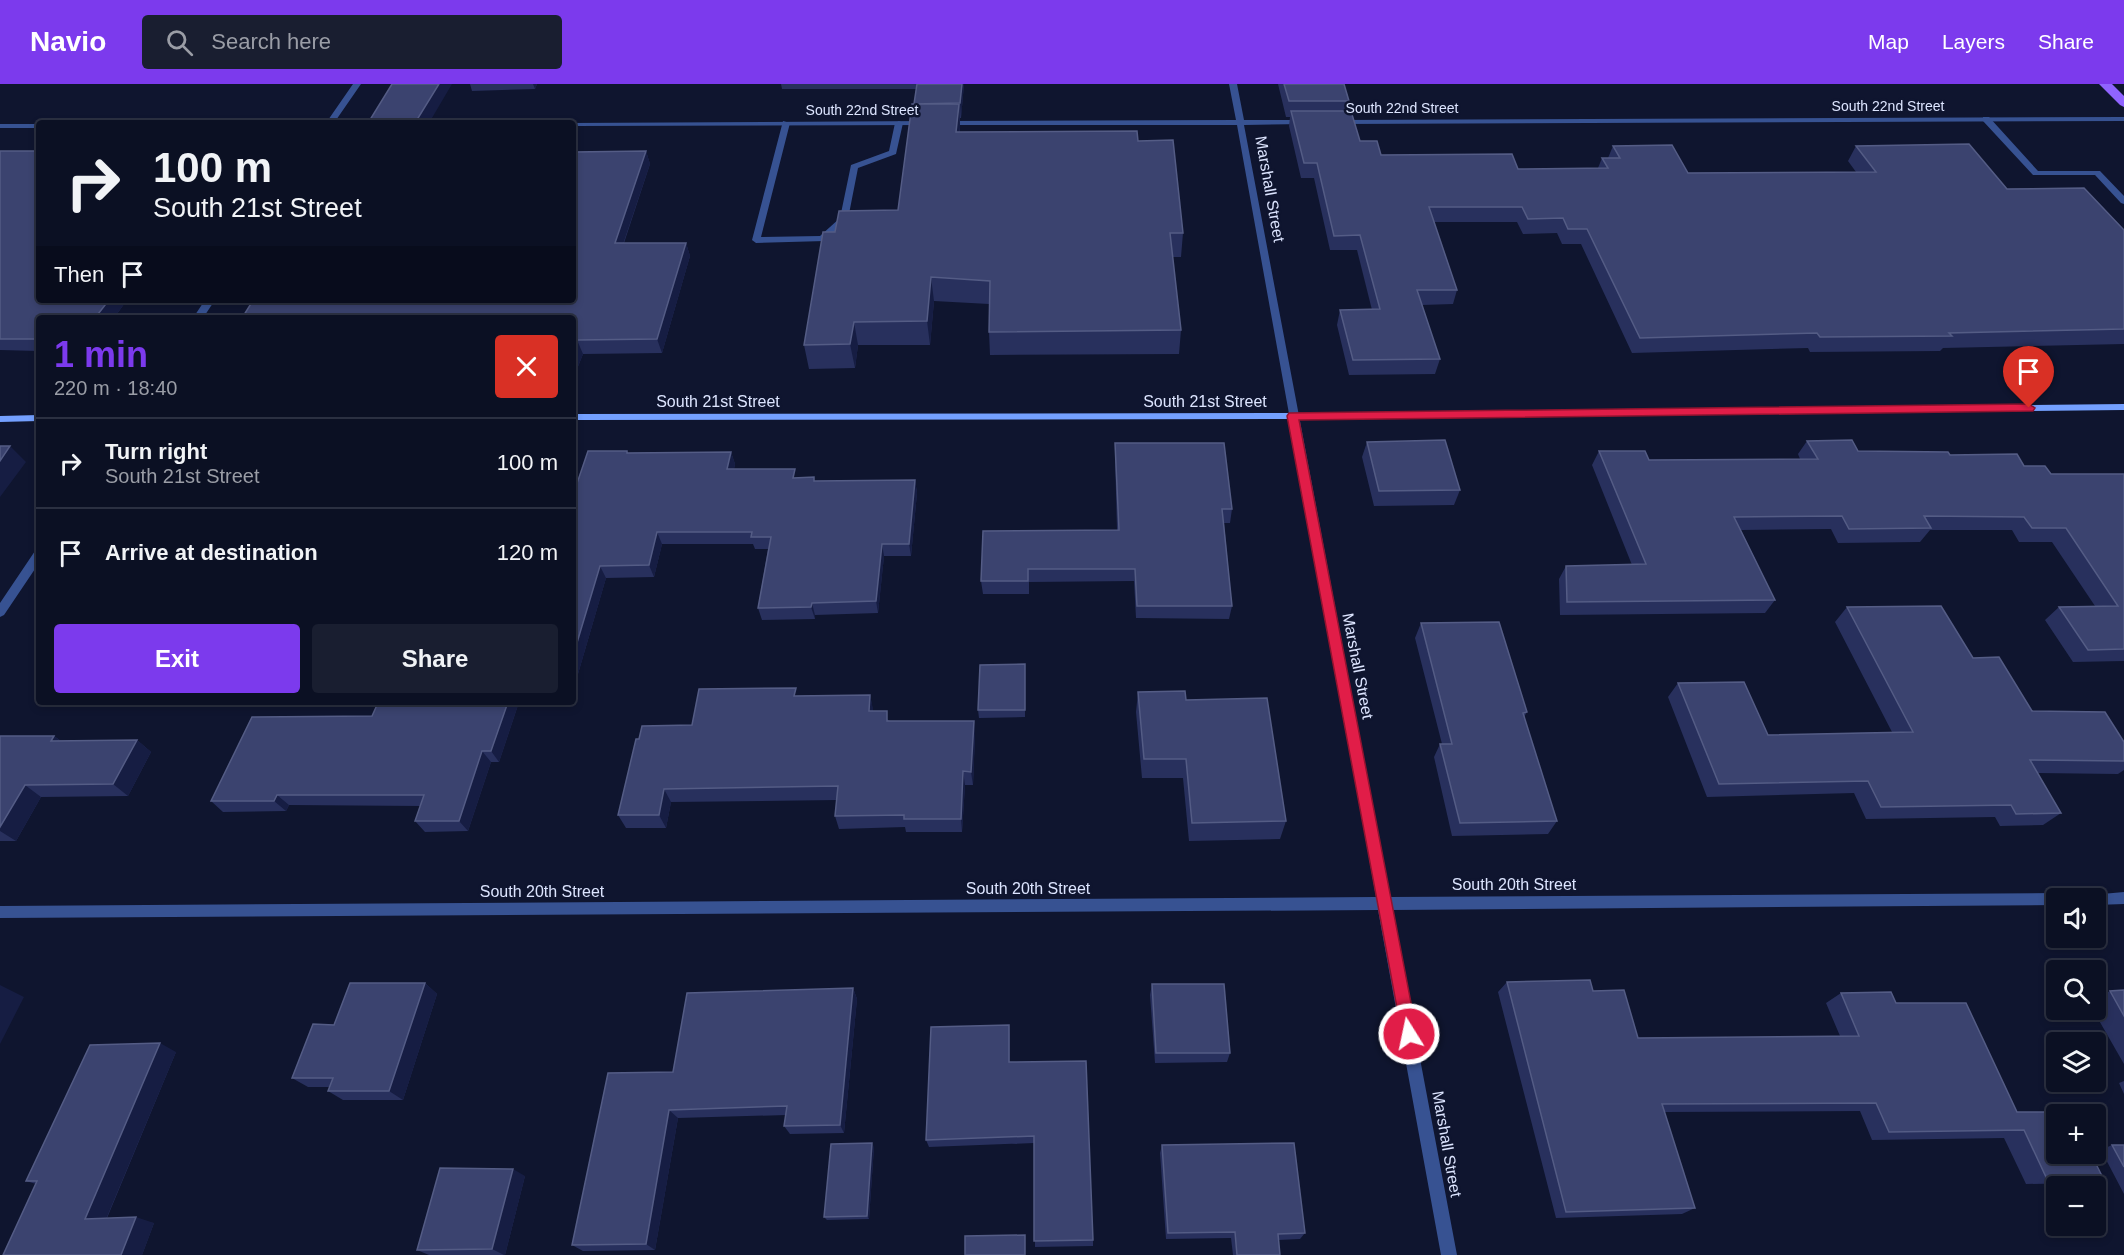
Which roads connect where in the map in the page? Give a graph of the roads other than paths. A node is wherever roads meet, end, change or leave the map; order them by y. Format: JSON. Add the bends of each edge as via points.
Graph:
{"nodes":[{"id":1,"x":357,"y":84,"type":"edge"},
{"id":2,"x":1233,"y":84,"type":"edge"},
{"id":3,"x":2105,"y":84,"type":"edge"},
{"id":4,"x":2124,"y":103,"type":"edge"},
{"id":5,"x":1986,"y":119,"type":"junction"},
{"id":6,"x":2124,"y":119,"type":"edge"},
{"id":7,"x":332,"y":120,"type":"edge"},
{"id":8,"x":1315,"y":122,"type":"edge"},
{"id":9,"x":1327,"y":122,"type":"edge"},
{"id":10,"x":786,"y":123,"type":"junction"},
{"id":11,"x":899,"y":123,"type":"junction"},
{"id":12,"x":1240,"y":123,"type":"junction"},
{"id":13,"x":576,"y":124,"type":"edge"},
{"id":14,"x":0,"y":126,"type":"edge"},
{"id":15,"x":36,"y":126,"type":"edge"},
{"id":16,"x":2124,"y":201,"type":"edge"},
{"id":17,"x":2124,"y":407,"type":"edge"},
{"id":18,"x":1293,"y":416,"type":"junction"},
{"id":19,"x":576,"y":417,"type":"edge"},
{"id":20,"x":36,"y":418,"type":"edge"},
{"id":21,"x":0,"y":419,"type":"edge"},
{"id":22,"x":36,"y":558,"type":"edge"},
{"id":23,"x":0,"y":612,"type":"edge"},
{"id":24,"x":2106,"y":898,"type":"edge"},
{"id":25,"x":2124,"y":898,"type":"edge"},
{"id":26,"x":2046,"y":899,"type":"edge"},
{"id":27,"x":1385,"y":903,"type":"junction"},
{"id":28,"x":0,"y":912,"type":"edge"},
{"id":29,"x":1449,"y":1255,"type":"edge"}],
"edges":[{"from":1,"to":7,"type":"street"},
{"from":2,"to":12,"type":"street","name":"Marshall Street"},
{"from":3,"to":4,"type":"main road"},
{"from":5,"to":6,"type":"street","name":"South 22nd Street"},
{"from":5,"to":9,"type":"street","name":"South 22nd Street"},
{"from":5,"to":16,"type":"street","via":[[2036,174],[2097,173]]},
{"from":8,"to":12,"type":"street","name":"South 22nd Street"},
{"from":10,"to":11,"type":"street","name":"South 22nd Street"},
{"from":10,"to":11,"type":"street","via":[[756,240],[822,239],[844,219],[854,167],[893,152]]},
{"from":10,"to":13,"type":"street","name":"South 22nd Street"},
{"from":11,"to":12,"type":"street","name":"South 22nd Street"},
{"from":12,"to":18,"type":"street","name":"Marshall Street"},
{"from":14,"to":15,"type":"street"},
{"from":17,"to":18,"type":"street","name":"South 21st Street"},
{"from":18,"to":19,"type":"street","name":"South 21st Street"},
{"from":18,"to":27,"type":"street","name":"Marshall Street"},
{"from":20,"to":21,"type":"street"},
{"from":22,"to":23,"type":"street"},
{"from":24,"to":25,"type":"street"},
{"from":26,"to":27,"type":"street","name":"South 20th Street"},
{"from":27,"to":28,"type":"street","name":"South 20th Street"},
{"from":27,"to":29,"type":"street","name":"Marshall Street"}]}
